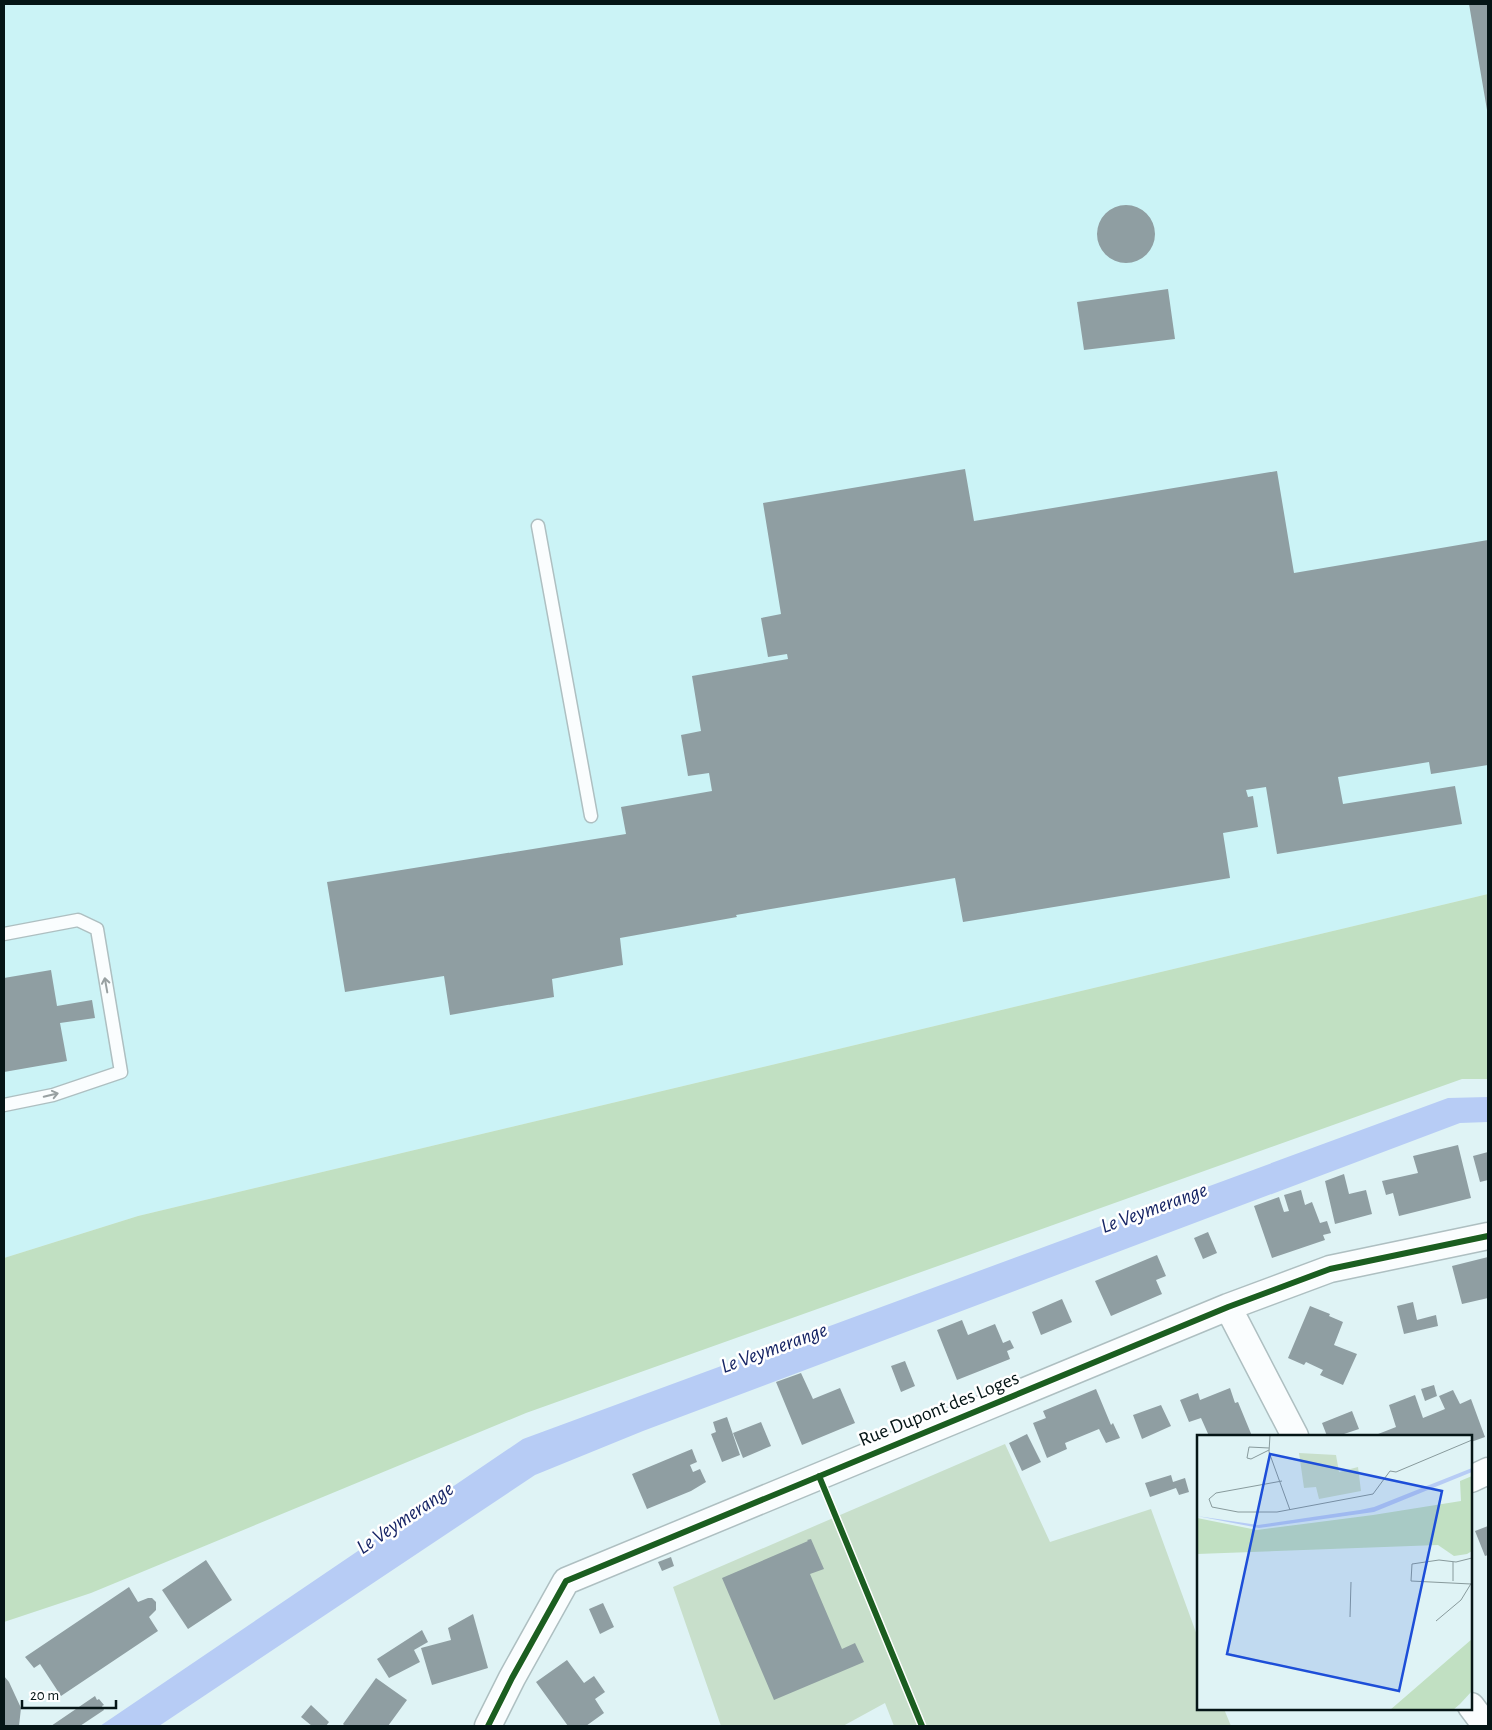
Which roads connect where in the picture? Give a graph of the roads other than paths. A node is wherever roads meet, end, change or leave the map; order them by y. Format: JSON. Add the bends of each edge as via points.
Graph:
{"nodes":[{"id":1,"x":538,"y":526,"type":"dead end"},
{"id":2,"x":591,"y":816,"type":"dead end"},
{"id":3,"x":4,"y":934,"type":"edge"},
{"id":4,"x":4,"y":1105,"type":"edge"},
{"id":5,"x":1488,"y":1236,"type":"edge"},
{"id":6,"x":1228,"y":1307,"type":"junction"},
{"id":7,"x":1294,"y":1435,"type":"edge"},
{"id":8,"x":1488,"y":1471,"type":"edge"},
{"id":9,"x":1472,"y":1479,"type":"edge"},
{"id":10,"x":1472,"y":1707,"type":"edge"},
{"id":11,"x":488,"y":1726,"type":"edge"},
{"id":12,"x":1486,"y":1726,"type":"edge"}],
"edges":[{"from":1,"to":2,"type":"lane"},
{"from":4,"to":3,"type":"lane","one_way":true,"via":[[53,1095],[121,1072],[97,929],[78,920]]},
{"from":5,"to":6,"type":"street","name":"Rue Dupont des Loges","via":[[1330,1269]]},
{"from":6,"to":7,"type":"street"},
{"from":6,"to":11,"type":"street","name":"Rue Dupont des Loges","via":[[566,1581]]},
{"from":8,"to":9,"type":"street"},
{"from":10,"to":12,"type":"street"}]}
